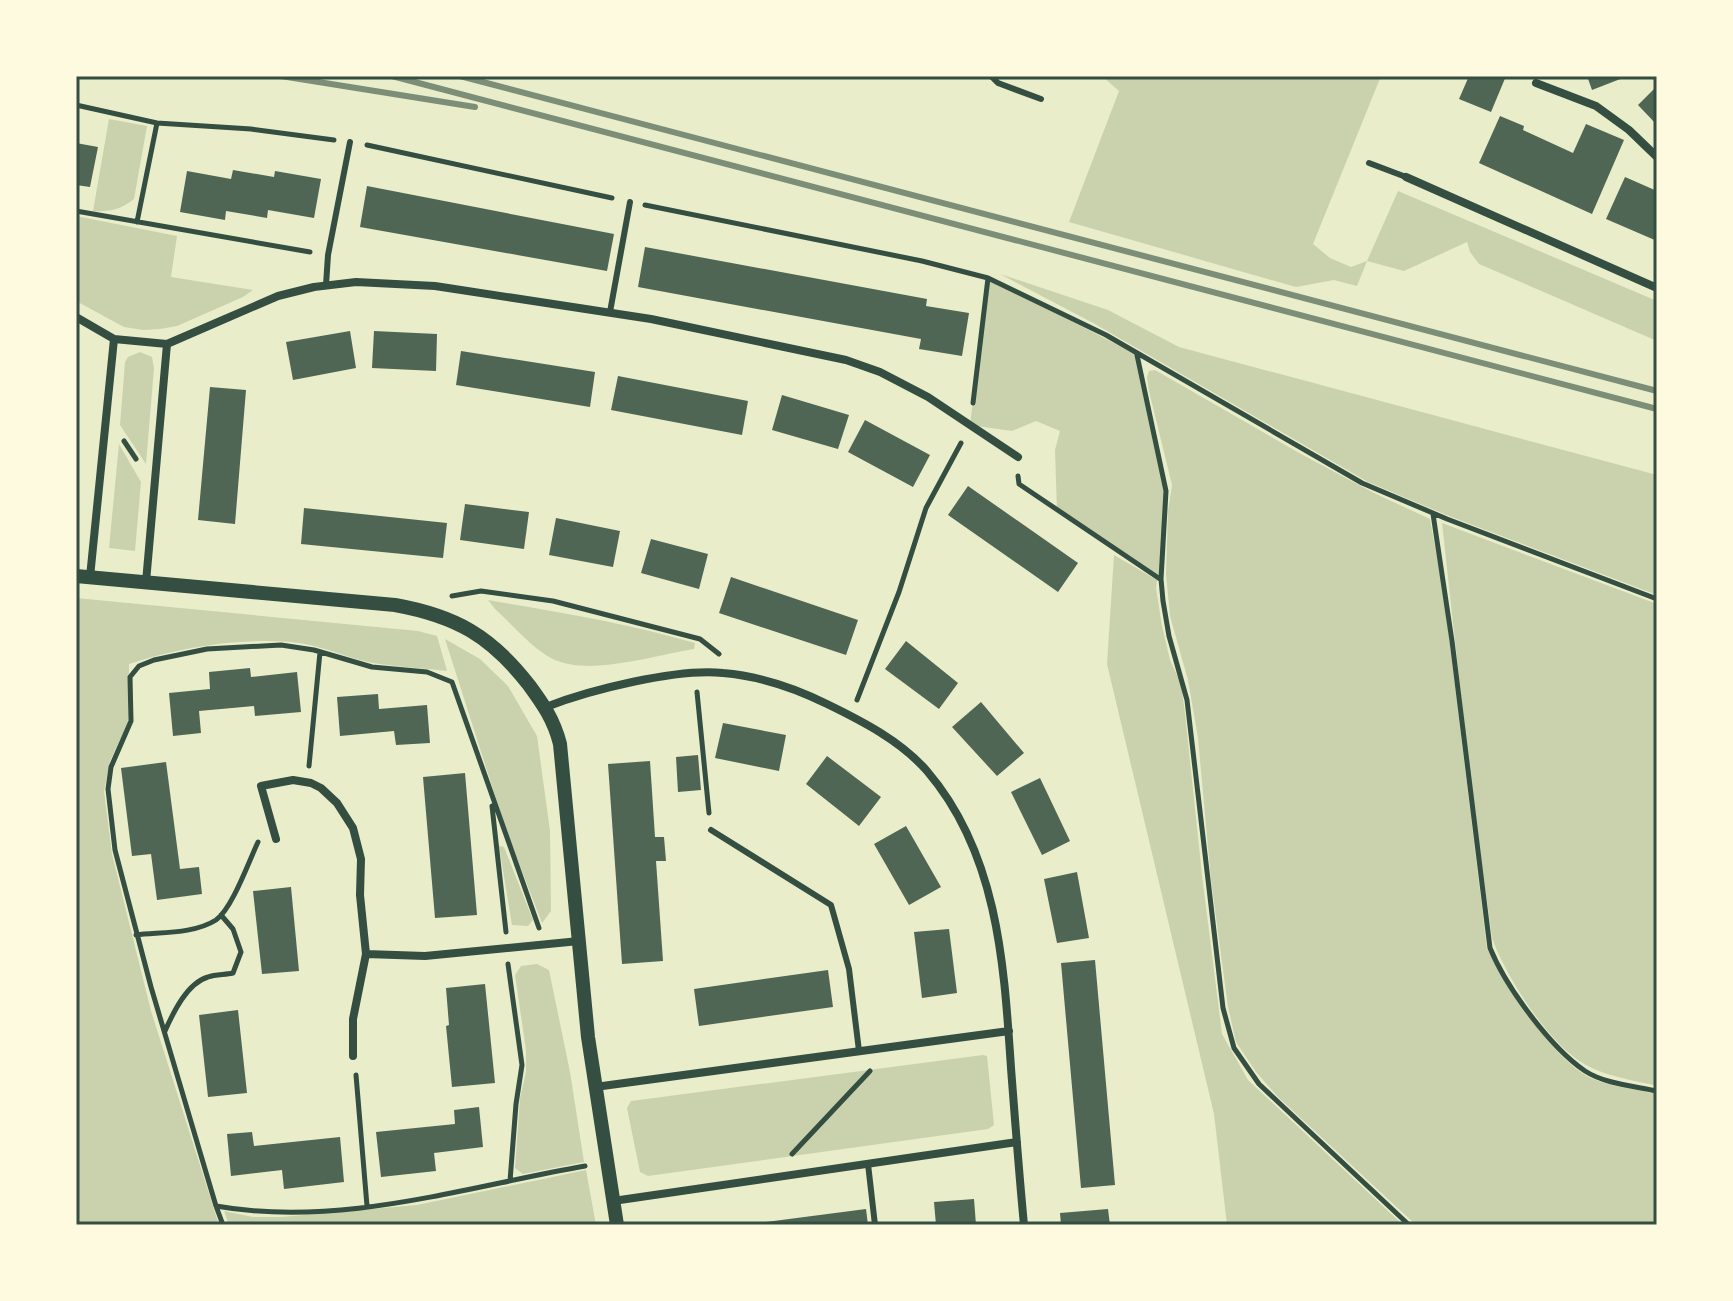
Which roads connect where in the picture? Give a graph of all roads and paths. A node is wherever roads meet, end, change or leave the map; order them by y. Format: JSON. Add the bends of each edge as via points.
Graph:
{"nodes":[{"id":1,"x":991,"y":76,"type":"edge"},
{"id":2,"x":1536,"y":83,"type":"dead end"},
{"id":3,"x":1041,"y":99,"type":"dead end"},
{"id":4,"x":76,"y":105,"type":"edge"},
{"id":5,"x":157,"y":123,"type":"junction"},
{"id":6,"x":350,"y":142,"type":"junction"},
{"id":7,"x":1657,"y":157,"type":"edge"},
{"id":8,"x":1369,"y":163,"type":"dead end"},
{"id":9,"x":1406,"y":177,"type":"joint"},
{"id":10,"x":630,"y":202,"type":"junction"},
{"id":11,"x":76,"y":211,"type":"edge"},
{"id":12,"x":137,"y":222,"type":"junction"},
{"id":13,"x":328,"y":255,"type":"junction"},
{"id":14,"x":988,"y":278,"type":"junction"},
{"id":15,"x":326,"y":285,"type":"junction"},
{"id":16,"x":1657,"y":288,"type":"edge"},
{"id":17,"x":610,"y":312,"type":"junction"},
{"id":18,"x":76,"y":317,"type":"edge"},
{"id":19,"x":114,"y":339,"type":"junction"},
{"id":20,"x":167,"y":344,"type":"junction"},
{"id":21,"x":1137,"y":355,"type":"junction"},
{"id":22,"x":106,"y":414,"type":"junction"},
{"id":23,"x":970,"y":425,"type":"junction"},
{"id":24,"x":1018,"y":457,"type":"joint"},
{"id":25,"x":154,"y":487,"type":"junction"},
{"id":26,"x":1433,"y":514,"type":"junction"},
{"id":27,"x":83,"y":576,"type":"edge"},
{"id":28,"x":1161,"y":579,"type":"junction"},
{"id":29,"x":146,"y":582,"type":"junction"},
{"id":30,"x":438,"y":598,"type":"dead end"},
{"id":31,"x":1657,"y":599,"type":"edge"},
{"id":32,"x":320,"y":652,"type":"junction"},
{"id":33,"x":695,"y":673,"type":"junction"},
{"id":34,"x":748,"y":677,"type":"junction"},
{"id":35,"x":546,"y":707,"type":"junction"},
{"id":36,"x":850,"y":715,"type":"junction"},
{"id":37,"x":308,"y":782,"type":"junction"},
{"id":38,"x":491,"y":796,"type":"junction"},
{"id":39,"x":270,"y":816,"type":"junction"},
{"id":40,"x":711,"y":830,"type":"joint"},
{"id":41,"x":276,"y":839,"type":"dead end"},
{"id":42,"x":221,"y":915,"type":"junction"},
{"id":43,"x":136,"y":935,"type":"junction"},
{"id":44,"x":579,"y":941,"type":"junction"},
{"id":45,"x":545,"y":945,"type":"junction"},
{"id":46,"x":506,"y":948,"type":"junction"},
{"id":47,"x":366,"y":954,"type":"junction"},
{"id":48,"x":165,"y":1031,"type":"junction"},
{"id":49,"x":1009,"y":1031,"type":"junction"},
{"id":50,"x":892,"y":1047,"type":"junction"},
{"id":51,"x":859,"y":1051,"type":"junction"},
{"id":52,"x":353,"y":1056,"type":"joint"},
{"id":53,"x":595,"y":1087,"type":"junction"},
{"id":54,"x":1657,"y":1091,"type":"edge"},
{"id":55,"x":1017,"y":1142,"type":"junction"},
{"id":56,"x":606,"y":1163,"type":"junction"},
{"id":57,"x":868,"y":1164,"type":"junction"},
{"id":58,"x":769,"y":1178,"type":"junction"},
{"id":59,"x":510,"y":1181,"type":"junction"},
{"id":60,"x":613,"y":1201,"type":"junction"},
{"id":61,"x":216,"y":1206,"type":"junction"},
{"id":62,"x":367,"y":1206,"type":"junction"},
{"id":63,"x":223,"y":1225,"type":"edge"},
{"id":64,"x":617,"y":1225,"type":"edge"},
{"id":65,"x":875,"y":1225,"type":"edge"},
{"id":66,"x":1024,"y":1225,"type":"edge"},
{"id":67,"x":1409,"y":1225,"type":"edge"}],
"edges":[{"from":1,"to":3,"type":"lane"},
{"from":2,"to":7,"type":"street","via":[[1596,106]]},
{"from":4,"to":5,"type":"path"},
{"from":5,"to":6,"type":"path"},
{"from":5,"to":12,"type":"path"},
{"from":6,"to":10,"type":"path"},
{"from":6,"to":13,"type":"lane"},
{"from":8,"to":9,"type":"lane"},
{"from":9,"to":16,"type":"street"},
{"from":10,"to":14,"type":"path"},
{"from":10,"to":17,"type":"lane"},
{"from":11,"to":12,"type":"path"},
{"from":12,"to":13,"type":"path"},
{"from":13,"to":15,"type":"lane"},
{"from":14,"to":21,"type":"path"},
{"from":14,"to":23,"type":"path"},
{"from":15,"to":17,"type":"street","via":[[435,286]]},
{"from":15,"to":20,"type":"street","via":[[278,296]]},
{"from":17,"to":23,"type":"street","via":[[846,360],[916,390]]},
{"from":18,"to":19,"type":"street"},
{"from":19,"to":20,"type":"street"},
{"from":19,"to":22,"type":"street"},
{"from":20,"to":25,"type":"street"},
{"from":21,"to":26,"type":"path","via":[[1362,483]]},
{"from":21,"to":28,"type":"path","via":[[1166,491]]},
{"from":22,"to":25,"type":"path"},
{"from":22,"to":27,"type":"street"},
{"from":23,"to":24,"type":"street"},
{"from":23,"to":36,"type":"path","via":[[926,508]]},
{"from":24,"to":28,"type":"path","via":[[1019,484]]},
{"from":25,"to":29,"type":"street"},
{"from":26,"to":31,"type":"path"},
{"from":26,"to":54,"type":"path","via":[[1490,948],[1517,997],[1585,1071]]},
{"from":27,"to":29,"type":"street"},
{"from":28,"to":67,"type":"path","via":[[1169,636],[1187,700],[1223,1008],[1234,1048],[1259,1084]]},
{"from":29,"to":35,"type":"street","via":[[395,605],[443,616],[498,649]]},
{"from":30,"to":34,"type":"path","via":[[481,591],[553,601],[700,639]]},
{"from":32,"to":37,"type":"path"},
{"from":32,"to":38,"type":"path","via":[[372,667],[427,672],[452,682]]},
{"from":32,"to":43,"type":"path","via":[[281,645],[207,649],[154,660],[130,677],[131,721],[111,767],[108,789],[115,850]]},
{"from":33,"to":34,"type":"street"},
{"from":33,"to":35,"type":"street","via":[[587,693]]},
{"from":33,"to":40,"type":"path"},
{"from":34,"to":36,"type":"street","via":[[801,691]]},
{"from":35,"to":44,"type":"street","via":[[555,723],[564,767]]},
{"from":36,"to":49,"type":"street","via":[[925,769],[968,834],[994,912]]},
{"from":37,"to":39,"type":"street","via":[[261,786]]},
{"from":37,"to":47,"type":"street","via":[[337,803],[353,828],[361,859]]},
{"from":38,"to":45,"type":"path"},
{"from":38,"to":46,"type":"path"},
{"from":39,"to":41,"type":"street"},
{"from":39,"to":42,"type":"path"},
{"from":40,"to":51,"type":"lane","via":[[831,905],[849,969]]},
{"from":42,"to":43,"type":"path","via":[[185,930]]},
{"from":42,"to":48,"type":"path","via":[[241,952],[233,973],[199,981]]},
{"from":43,"to":48,"type":"path"},
{"from":44,"to":45,"type":"street"},
{"from":44,"to":53,"type":"street"},
{"from":45,"to":46,"type":"street"},
{"from":46,"to":47,"type":"street","via":[[425,956]]},
{"from":46,"to":59,"type":"path","via":[[522,1065]]},
{"from":47,"to":52,"type":"street","via":[[353,1019]]},
{"from":48,"to":61,"type":"path"},
{"from":49,"to":50,"type":"street"},
{"from":49,"to":55,"type":"street"},
{"from":50,"to":51,"type":"street"},
{"from":50,"to":58,"type":"path"},
{"from":51,"to":53,"type":"street"},
{"from":52,"to":62,"type":"path"},
{"from":53,"to":56,"type":"street"},
{"from":55,"to":57,"type":"street"},
{"from":55,"to":66,"type":"street"},
{"from":56,"to":59,"type":"path"},
{"from":56,"to":60,"type":"street"},
{"from":57,"to":58,"type":"street"},
{"from":57,"to":65,"type":"lane"},
{"from":58,"to":60,"type":"street"},
{"from":59,"to":62,"type":"path"},
{"from":60,"to":64,"type":"street"},
{"from":61,"to":62,"type":"path","via":[[280,1213]]},
{"from":61,"to":63,"type":"path"}]}
